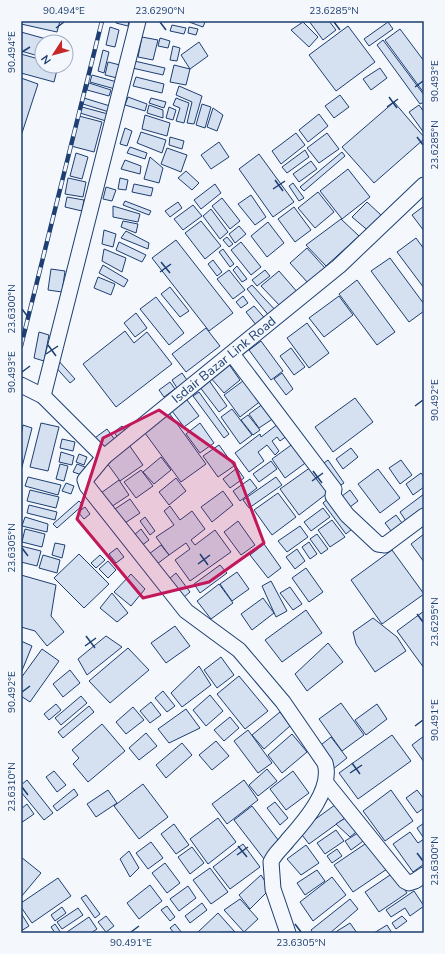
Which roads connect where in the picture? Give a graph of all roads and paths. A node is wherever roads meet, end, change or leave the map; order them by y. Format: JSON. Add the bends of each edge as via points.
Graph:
{"nodes":[{"id":1,"x":138,"y":21,"type":"edge"},
{"id":2,"x":424,"y":186,"type":"edge"},
{"id":3,"x":232,"y":354,"type":"junction"},
{"id":4,"x":21,"y":385,"type":"edge"},
{"id":5,"x":43,"y":396,"type":"junction"},
{"id":6,"x":104,"y":457,"type":"junction"},
{"id":7,"x":424,"y":516,"type":"edge"},
{"id":8,"x":326,"y":783,"type":"junction"},
{"id":9,"x":424,"y":875,"type":"edge"},
{"id":10,"x":288,"y":933,"type":"edge"}],
"edges":[{"from":1,"to":5,"type":"street"},
{"from":2,"to":3,"type":"street","name":"Isdair Bazar Link Road","via":[[339,266]]},
{"from":3,"to":6,"type":"street","name":"Isdair Bazar Link Road"},
{"from":3,"to":7,"type":"street","via":[[334,489],[333,496],[347,515],[378,544],[385,545]]},
{"from":4,"to":5,"type":"street"},
{"from":5,"to":6,"type":"street"},
{"from":6,"to":8,"type":"street","name":"Isdair Bazar Link Road","via":[[85,480],[87,486],[186,611],[239,650],[283,702],[325,763]]},
{"from":8,"to":9,"type":"street","via":[[406,881],[415,881]]},
{"from":8,"to":10,"type":"street","via":[[304,822],[271,862],[273,889]]}]}
